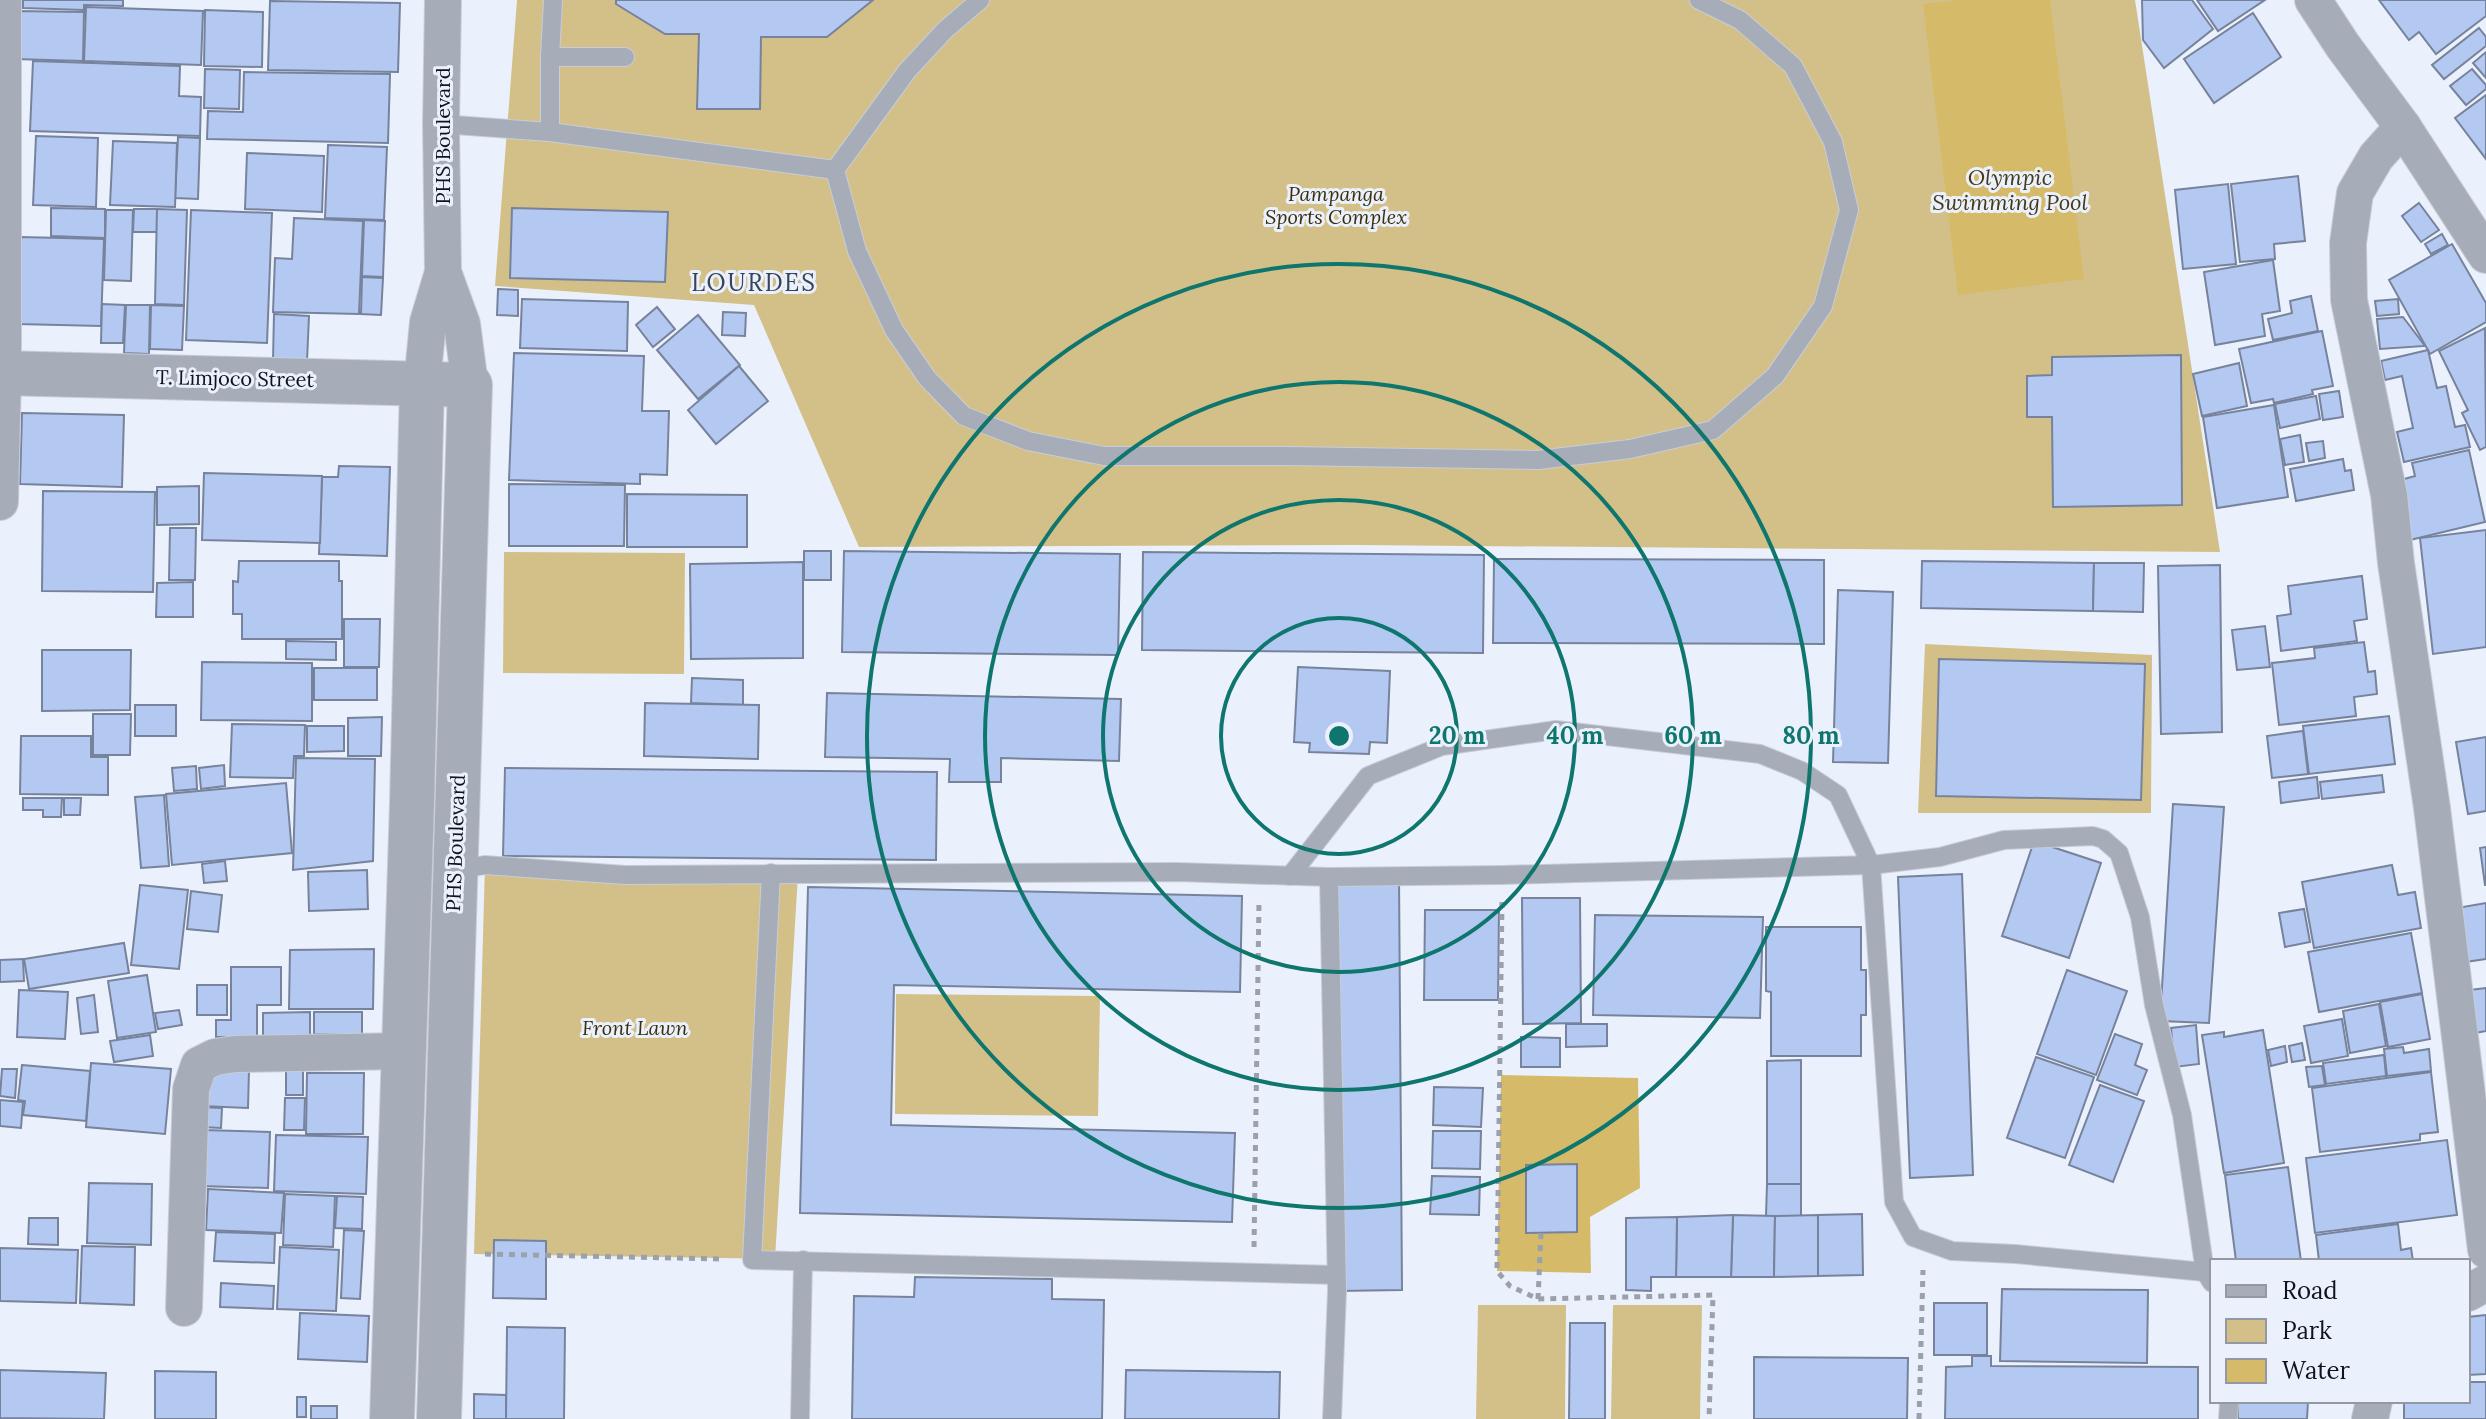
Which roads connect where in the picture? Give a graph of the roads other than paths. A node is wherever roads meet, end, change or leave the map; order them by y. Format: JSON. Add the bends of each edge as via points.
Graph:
{"nodes":[{"id":1,"x":443,"y":0,"type":"edge"},
{"id":2,"x":553,"y":0,"type":"edge"},
{"id":3,"x":980,"y":0,"type":"edge"},
{"id":4,"x":1699,"y":0,"type":"edge"},
{"id":5,"x":2313,"y":0,"type":"edge"},
{"id":6,"x":2,"y":3,"type":"edge"},
{"id":7,"x":550,"y":57,"type":"junction"},
{"id":8,"x":625,"y":57,"type":"dead end"},
{"id":9,"x":441,"y":124,"type":"junction"},
{"id":10,"x":2403,"y":127,"type":"junction"},
{"id":11,"x":550,"y":132,"type":"junction"},
{"id":12,"x":835,"y":170,"type":"junction"},
{"id":13,"x":2486,"y":255,"type":"edge"},
{"id":14,"x":443,"y":272,"type":"junction"},
{"id":15,"x":1,"y":373,"type":"edge"},
{"id":16,"x":422,"y":383,"type":"junction"},
{"id":17,"x":470,"y":385,"type":"junction"},
{"id":18,"x":0,"y":502,"type":"edge"},
{"id":19,"x":1871,"y":865,"type":"junction"},
{"id":20,"x":454,"y":870,"type":"junction"},
{"id":21,"x":771,"y":873,"type":"junction"},
{"id":22,"x":1290,"y":876,"type":"junction"},
{"id":23,"x":1329,"y":877,"type":"junction"},
{"id":24,"x":402,"y":1051,"type":"junction"},
{"id":25,"x":2486,"y":1250,"type":"edge"},
{"id":26,"x":803,"y":1260,"type":"junction"},
{"id":27,"x":1336,"y":1275,"type":"junction"},
{"id":28,"x":2209,"y":1277,"type":"edge"},
{"id":29,"x":184,"y":1308,"type":"dead end"},
{"id":30,"x":392,"y":1419,"type":"edge"},
{"id":31,"x":439,"y":1419,"type":"edge"},
{"id":32,"x":800,"y":1419,"type":"edge"},
{"id":33,"x":1332,"y":1419,"type":"edge"}],
"edges":[{"from":1,"to":9,"type":"street","name":"PHS Boulevard"},
{"from":2,"to":7,"type":"lane"},
{"from":3,"to":12,"type":"lane","via":[[907,71]]},
{"from":4,"to":12,"type":"lane","via":[[1740,20],[1793,66],[1833,142],[1849,210],[1823,306],[1775,376],[1713,430],[1630,449],[1538,460],[1104,456],[1028,441],[964,416],[927,378],[894,330],[857,251]]},
{"from":5,"to":10,"type":"street"},
{"from":6,"to":15,"type":"street"},
{"from":7,"to":8,"type":"lane"},
{"from":7,"to":11,"type":"lane"},
{"from":9,"to":11,"type":"lane"},
{"from":9,"to":14,"type":"street","name":"PHS Boulevard"},
{"from":10,"to":13,"type":"street"},
{"from":10,"to":25,"type":"street","via":[[2376,157],[2355,193],[2348,243],[2349,300],[2389,495]]},
{"from":11,"to":12,"type":"lane"},
{"from":14,"to":16,"type":"street","name":"PHS Boulevard","via":[[428,322]]},
{"from":14,"to":17,"type":"street","name":"PHS Boulevard","via":[[462,324]]},
{"from":15,"to":16,"type":"street","name":"T. Limjoco Street"},
{"from":15,"to":18,"type":"street"},
{"from":16,"to":17,"type":"street","name":"T. Limjoco Street"},
{"from":16,"to":24,"type":"street","name":"PHS Boulevard"},
{"from":17,"to":20,"type":"street","name":"PHS Boulevard"},
{"from":19,"to":22,"type":"lane","via":[[1838,795],[1802,771],[1760,754],[1556,730],[1442,746],[1368,776]]},
{"from":19,"to":23,"type":"lane"},
{"from":19,"to":28,"type":"lane","via":[[1894,1202],[1913,1237],[1952,1251]]},
{"from":19,"to":28,"type":"lane","via":[[1940,857],[2004,840],[2093,836],[2119,853],[2140,917]]},
{"from":20,"to":21,"type":"lane","via":[[485,865],[612,875]]},
{"from":20,"to":31,"type":"street","name":"PHS Boulevard"},
{"from":21,"to":22,"type":"lane"},
{"from":21,"to":26,"type":"lane","via":[[752,1260]]},
{"from":22,"to":23,"type":"lane"},
{"from":23,"to":27,"type":"lane"},
{"from":24,"to":29,"type":"street","via":[[235,1054],[199,1065],[191,1089]]},
{"from":24,"to":30,"type":"street","name":"PHS Boulevard"},
{"from":26,"to":27,"type":"lane"},
{"from":26,"to":32,"type":"lane"},
{"from":27,"to":33,"type":"lane"}]}
